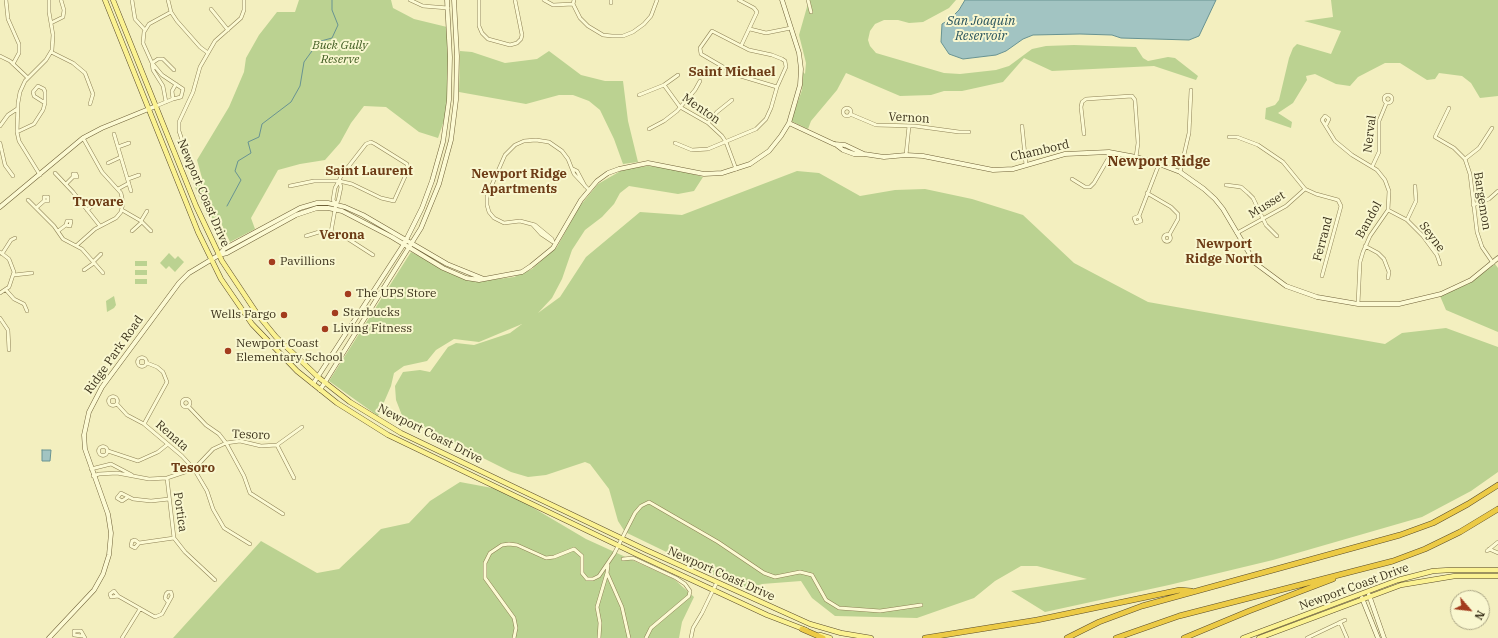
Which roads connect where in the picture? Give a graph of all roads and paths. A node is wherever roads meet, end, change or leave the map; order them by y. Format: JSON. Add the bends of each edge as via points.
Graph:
{"nodes":[{"id":1,"x":5,"y":0,"type":"edge"},
{"id":2,"x":49,"y":0,"type":"edge"},
{"id":3,"x":61,"y":0,"type":"edge"},
{"id":4,"x":106,"y":0,"type":"edge"},
{"id":5,"x":113,"y":0,"type":"edge"},
{"id":6,"x":132,"y":0,"type":"edge"},
{"id":7,"x":168,"y":0,"type":"edge"},
{"id":8,"x":244,"y":0,"type":"edge"},
{"id":9,"x":410,"y":0,"type":"edge"},
{"id":10,"x":447,"y":0,"type":"edge"},
{"id":11,"x":454,"y":0,"type":"edge"},
{"id":12,"x":479,"y":0,"type":"edge"},
{"id":13,"x":514,"y":0,"type":"edge"},
{"id":14,"x":544,"y":0,"type":"edge"},
{"id":15,"x":657,"y":0,"type":"edge"},
{"id":16,"x":739,"y":0,"type":"edge"},
{"id":17,"x":782,"y":0,"type":"edge"},
{"id":18,"x":808,"y":0,"type":"edge"},
{"id":19,"x":574,"y":2,"type":"edge"},
{"id":20,"x":448,"y":8,"type":"junction"},
{"id":21,"x":211,"y":9,"type":"dead end"},
{"id":22,"x":171,"y":12,"type":"junction"},
{"id":23,"x":811,"y":12,"type":"dead end"},
{"id":24,"x":51,"y":23,"type":"junction"},
{"id":25,"x":791,"y":28,"type":"junction"},
{"id":26,"x":750,"y":29,"type":"junction"},
{"id":27,"x":145,"y":30,"type":"junction"},
{"id":28,"x":228,"y":30,"type":"junction"},
{"id":29,"x":741,"y":46,"type":"junction"},
{"id":30,"x":51,"y":52,"type":"junction"},
{"id":31,"x":208,"y":53,"type":"junction"},
{"id":32,"x":0,"y":56,"type":"edge"},
{"id":33,"x":152,"y":63,"type":"junction"},
{"id":34,"x":13,"y":64,"type":"junction"},
{"id":35,"x":174,"y":70,"type":"dead end"},
{"id":36,"x":678,"y":75,"type":"dead end"},
{"id":37,"x":28,"y":78,"type":"junction"},
{"id":38,"x":700,"y":80,"type":"dead end"},
{"id":39,"x":176,"y":84,"type":"junction"},
{"id":40,"x":664,"y":85,"type":"junction"},
{"id":41,"x":777,"y":87,"type":"junction"},
{"id":42,"x":1191,"y":90,"type":"dead end"},
{"id":43,"x":639,"y":95,"type":"dead end"},
{"id":44,"x":173,"y":99,"type":"junction"},
{"id":45,"x":732,"y":100,"type":"dead end"},
{"id":46,"x":166,"y":102,"type":"junction"},
{"id":47,"x":45,"y":103,"type":"junction"},
{"id":48,"x":90,"y":104,"type":"dead end"},
{"id":49,"x":1386,"y":104,"type":"dead end"},
{"id":50,"x":156,"y":106,"type":"junction"},
{"id":51,"x":680,"y":107,"type":"junction"},
{"id":52,"x":1449,"y":108,"type":"dead end"},
{"id":53,"x":149,"y":109,"type":"junction"},
{"id":54,"x":17,"y":110,"type":"junction"},
{"id":55,"x":850,"y":114,"type":"dead end"},
{"id":56,"x":708,"y":123,"type":"junction"},
{"id":57,"x":788,"y":123,"type":"junction"},
{"id":58,"x":1326,"y":125,"type":"dead end"},
{"id":59,"x":0,"y":126,"type":"edge"},
{"id":60,"x":909,"y":126,"type":"junction"},
{"id":61,"x":1022,"y":126,"type":"dead end"},
{"id":62,"x":1492,"y":128,"type":"dead end"},
{"id":63,"x":649,"y":129,"type":"dead end"},
{"id":64,"x":17,"y":132,"type":"junction"},
{"id":65,"x":969,"y":132,"type":"dead end"},
{"id":66,"x":114,"y":134,"type":"dead end"},
{"id":67,"x":1084,"y":134,"type":"dead end"},
{"id":68,"x":1229,"y":137,"type":"dead end"},
{"id":69,"x":83,"y":138,"type":"junction"},
{"id":70,"x":726,"y":142,"type":"junction"},
{"id":71,"x":0,"y":143,"type":"edge"},
{"id":72,"x":129,"y":143,"type":"dead end"},
{"id":73,"x":184,"y":143,"type":"dead end"},
{"id":74,"x":675,"y":143,"type":"dead end"},
{"id":75,"x":118,"y":147,"type":"junction"},
{"id":76,"x":1109,"y":152,"type":"junction"},
{"id":77,"x":906,"y":155,"type":"junction"},
{"id":78,"x":121,"y":157,"type":"junction"},
{"id":79,"x":1136,"y":157,"type":"junction"},
{"id":80,"x":1465,"y":160,"type":"junction"},
{"id":81,"x":108,"y":163,"type":"dead end"},
{"id":82,"x":1159,"y":164,"type":"junction"},
{"id":83,"x":1026,"y":165,"type":"junction"},
{"id":84,"x":1372,"y":167,"type":"junction"},
{"id":85,"x":736,"y":169,"type":"junction"},
{"id":86,"x":1180,"y":172,"type":"junction"},
{"id":87,"x":55,"y":173,"type":"dead end"},
{"id":88,"x":40,"y":175,"type":"junction"},
{"id":89,"x":140,"y":175,"type":"dead end"},
{"id":90,"x":13,"y":176,"type":"dead end"},
{"id":91,"x":73,"y":178,"type":"dead end"},
{"id":92,"x":128,"y":179,"type":"junction"},
{"id":93,"x":1072,"y":180,"type":"dead end"},
{"id":94,"x":339,"y":181,"type":"junction"},
{"id":95,"x":129,"y":183,"type":"junction"},
{"id":96,"x":66,"y":184,"type":"junction"},
{"id":97,"x":1226,"y":185,"type":"dead end"},
{"id":98,"x":290,"y":186,"type":"dead end"},
{"id":99,"x":1415,"y":186,"type":"dead end"},
{"id":100,"x":1305,"y":188,"type":"junction"},
{"id":101,"x":118,"y":189,"type":"junction"},
{"id":102,"x":589,"y":190,"type":"junction"},
{"id":103,"x":131,"y":191,"type":"dead end"},
{"id":104,"x":1498,"y":191,"type":"edge"},
{"id":105,"x":1147,"y":193,"type":"junction"},
{"id":106,"x":28,"y":200,"type":"dead end"},
{"id":107,"x":44,"y":201,"type":"dead end"},
{"id":108,"x":96,"y":203,"type":"dead end"},
{"id":109,"x":1473,"y":205,"type":"junction"},
{"id":110,"x":0,"y":207,"type":"edge"},
{"id":111,"x":336,"y":207,"type":"junction"},
{"id":112,"x":36,"y":208,"type":"junction"},
{"id":113,"x":87,"y":210,"type":"junction"},
{"id":114,"x":122,"y":210,"type":"junction"},
{"id":115,"x":1388,"y":210,"type":"junction"},
{"id":116,"x":147,"y":211,"type":"dead end"},
{"id":117,"x":1139,"y":216,"type":"dead end"},
{"id":118,"x":1263,"y":219,"type":"junction"},
{"id":119,"x":1407,"y":220,"type":"junction"},
{"id":120,"x":141,"y":221,"type":"junction"},
{"id":121,"x":66,"y":225,"type":"dead end"},
{"id":122,"x":100,"y":226,"type":"junction"},
{"id":123,"x":58,"y":231,"type":"junction"},
{"id":124,"x":132,"y":231,"type":"dead end"},
{"id":125,"x":151,"y":231,"type":"dead end"},
{"id":126,"x":331,"y":232,"type":"junction"},
{"id":127,"x":1169,"y":234,"type":"dead end"},
{"id":128,"x":1236,"y":234,"type":"junction"},
{"id":129,"x":306,"y":236,"type":"dead end"},
{"id":130,"x":1277,"y":236,"type":"dead end"},
{"id":131,"x":15,"y":238,"type":"dead end"},
{"id":132,"x":406,"y":240,"type":"junction"},
{"id":133,"x":412,"y":243,"type":"junction"},
{"id":134,"x":554,"y":243,"type":"junction"},
{"id":135,"x":404,"y":244,"type":"junction"},
{"id":136,"x":77,"y":245,"type":"junction"},
{"id":137,"x":1365,"y":246,"type":"junction"},
{"id":138,"x":409,"y":248,"type":"junction"},
{"id":139,"x":1,"y":253,"type":"edge"},
{"id":140,"x":102,"y":254,"type":"dead end"},
{"id":141,"x":219,"y":255,"type":"junction"},
{"id":142,"x":373,"y":255,"type":"dead end"},
{"id":143,"x":1498,"y":258,"type":"edge"},
{"id":144,"x":211,"y":259,"type":"junction"},
{"id":145,"x":94,"y":262,"type":"junction"},
{"id":146,"x":1493,"y":263,"type":"junction"},
{"id":147,"x":1440,"y":264,"type":"dead end"},
{"id":148,"x":84,"y":270,"type":"dead end"},
{"id":149,"x":32,"y":273,"type":"dead end"},
{"id":150,"x":103,"y":274,"type":"dead end"},
{"id":151,"x":14,"y":275,"type":"junction"},
{"id":152,"x":1322,"y":276,"type":"dead end"},
{"id":153,"x":1388,"y":278,"type":"dead end"},
{"id":154,"x":484,"y":279,"type":"junction"},
{"id":155,"x":6,"y":290,"type":"junction"},
{"id":156,"x":0,"y":293,"type":"edge"},
{"id":157,"x":1358,"y":304,"type":"junction"},
{"id":158,"x":27,"y":311,"type":"dead end"},
{"id":159,"x":0,"y":318,"type":"edge"},
{"id":160,"x":9,"y":350,"type":"dead end"},
{"id":161,"x":147,"y":363,"type":"dead end"},
{"id":162,"x":318,"y":377,"type":"junction"},
{"id":163,"x":324,"y":382,"type":"junction"},
{"id":164,"x":313,"y":384,"type":"junction"},
{"id":165,"x":320,"y":390,"type":"junction"},
{"id":166,"x":117,"y":404,"type":"dead end"},
{"id":167,"x":188,"y":406,"type":"dead end"},
{"id":168,"x":144,"y":424,"type":"junction"},
{"id":169,"x":302,"y":426,"type":"dead end"},
{"id":170,"x":226,"y":443,"type":"junction"},
{"id":171,"x":168,"y":444,"type":"junction"},
{"id":172,"x":277,"y":445,"type":"junction"},
{"id":173,"x":108,"y":452,"type":"dead end"},
{"id":174,"x":110,"y":464,"type":"junction"},
{"id":175,"x":90,"y":469,"type":"junction"},
{"id":176,"x":194,"y":469,"type":"junction"},
{"id":177,"x":111,"y":473,"type":"junction"},
{"id":178,"x":93,"y":476,"type":"junction"},
{"id":179,"x":134,"y":476,"type":"junction"},
{"id":180,"x":167,"y":478,"type":"junction"},
{"id":181,"x":294,"y":478,"type":"dead end"},
{"id":182,"x":1498,"y":486,"type":"edge"},
{"id":183,"x":128,"y":497,"type":"dead end"},
{"id":184,"x":169,"y":499,"type":"junction"},
{"id":185,"x":1498,"y":510,"type":"edge"},
{"id":186,"x":283,"y":514,"type":"dead end"},
{"id":187,"x":174,"y":538,"type":"junction"},
{"id":188,"x":622,"y":539,"type":"junction"},
{"id":189,"x":1498,"y":542,"type":"edge"},
{"id":190,"x":139,"y":544,"type":"dead end"},
{"id":191,"x":250,"y":544,"type":"dead end"},
{"id":192,"x":619,"y":546,"type":"junction"},
{"id":193,"x":1498,"y":552,"type":"edge"},
{"id":194,"x":623,"y":559,"type":"dead end"},
{"id":195,"x":608,"y":563,"type":"junction"},
{"id":196,"x":1360,"y":569,"type":"junction"},
{"id":197,"x":1498,"y":570,"type":"edge"},
{"id":198,"x":608,"y":573,"type":"junction"},
{"id":199,"x":1498,"y":576,"type":"edge"},
{"id":200,"x":215,"y":580,"type":"dead end"},
{"id":201,"x":717,"y":582,"type":"junction"},
{"id":202,"x":713,"y":589,"type":"junction"},
{"id":203,"x":1194,"y":592,"type":"junction"},
{"id":204,"x":1360,"y":594,"type":"junction"},
{"id":205,"x":1368,"y":594,"type":"junction"},
{"id":206,"x":118,"y":596,"type":"dead end"},
{"id":207,"x":1362,"y":599,"type":"junction"},
{"id":208,"x":168,"y":602,"type":"dead end"},
{"id":209,"x":921,"y":605,"type":"dead end"},
{"id":210,"x":140,"y":609,"type":"junction"},
{"id":211,"x":1345,"y":620,"type":"dead end"},
{"id":212,"x":1340,"y":622,"type":"junction"},
{"id":213,"x":802,"y":629,"type":"junction"},
{"id":214,"x":51,"y":637,"type":"edge"},
{"id":215,"x":1312,"y":637,"type":"edge"},
{"id":216,"x":122,"y":638,"type":"edge"},
{"id":217,"x":514,"y":638,"type":"edge"},
{"id":218,"x":599,"y":638,"type":"edge"},
{"id":219,"x":628,"y":638,"type":"edge"},
{"id":220,"x":646,"y":638,"type":"edge"},
{"id":221,"x":690,"y":638,"type":"edge"},
{"id":222,"x":823,"y":638,"type":"edge"},
{"id":223,"x":830,"y":638,"type":"edge"},
{"id":224,"x":871,"y":638,"type":"edge"},
{"id":225,"x":925,"y":638,"type":"edge"},
{"id":226,"x":1067,"y":638,"type":"edge"},
{"id":227,"x":1116,"y":638,"type":"edge"},
{"id":228,"x":1184,"y":638,"type":"edge"},
{"id":229,"x":1244,"y":638,"type":"edge"},
{"id":230,"x":1259,"y":638,"type":"edge"},
{"id":231,"x":1307,"y":638,"type":"edge"},
{"id":232,"x":1347,"y":638,"type":"edge"},
{"id":233,"x":1378,"y":638,"type":"edge"},
{"id":234,"x":1384,"y":638,"type":"edge"}],
"edges":[{"from":1,"to":34,"type":"street","via":[[8,19],[19,44],[19,53]]},
{"from":2,"to":24,"type":"street"},
{"from":3,"to":24,"type":"street","via":[[63,17]]},
{"from":4,"to":53,"type":"main road","name":"Newport Coast Drive"},
{"from":5,"to":50,"type":"main road","name":"Newport Coast Drive"},
{"from":6,"to":27,"type":"street","via":[[135,19]]},
{"from":7,"to":22,"type":"street"},
{"from":8,"to":28,"type":"street","via":[[241,18]]},
{"from":9,"to":20,"type":"street","via":[[423,6]]},
{"from":10,"to":20,"type":"street"},
{"from":11,"to":133,"type":"street","via":[[457,79],[451,140],[434,196]]},
{"from":12,"to":13,"type":"street","via":[[479,26],[482,33],[488,39],[504,44],[517,43],[522,35]]},
{"from":14,"to":19,"type":"street","via":[[553,5]]},
{"from":15,"to":19,"type":"street","via":[[651,16],[644,24],[623,36],[603,35],[590,27],[580,18]]},
{"from":16,"to":26,"type":"street","via":[[757,12]]},
{"from":17,"to":25,"type":"street"},
{"from":18,"to":23,"type":"street"},
{"from":20,"to":132,"type":"street","via":[[450,78],[444,135],[432,181]]},
{"from":21,"to":28,"type":"street"},
{"from":22,"to":27,"type":"street","via":[[153,20]]},
{"from":22,"to":31,"type":"street"},
{"from":24,"to":30,"type":"street"},
{"from":25,"to":26,"type":"street","via":[[766,33]]},
{"from":25,"to":57,"type":"street","via":[[801,69],[800,85]]},
{"from":26,"to":29,"type":"street"},
{"from":27,"to":33,"type":"street","via":[[144,47]]},
{"from":28,"to":31,"type":"street","via":[[215,41]]},
{"from":29,"to":41,"type":"street","via":[[785,61],[786,67]]},
{"from":29,"to":41,"type":"street","via":[[715,31],[709,33],[700,48],[701,54],[743,78]]},
{"from":30,"to":37,"type":"street"},
{"from":30,"to":48,"type":"street","via":[[73,62],[85,74],[93,94]]},
{"from":31,"to":73,"type":"street","via":[[180,117],[179,126]]},
{"from":32,"to":34,"type":"street"},
{"from":33,"to":35,"type":"street","via":[[163,59]]},
{"from":33,"to":39,"type":"street","via":[[162,75]]},
{"from":33,"to":46,"type":"street","via":[[153,70],[163,86]]},
{"from":34,"to":37,"type":"street"},
{"from":36,"to":40,"type":"street"},
{"from":37,"to":54,"type":"street","via":[[20,92]]},
{"from":38,"to":51,"type":"street"},
{"from":39,"to":44,"type":"street","via":[[172,91]]},
{"from":39,"to":44,"type":"street","via":[[184,92],[181,97]]},
{"from":40,"to":43,"type":"street"},
{"from":40,"to":51,"type":"street","name":"Menton"},
{"from":41,"to":70,"type":"street","via":[[766,119],[756,129]]},
{"from":42,"to":86,"type":"street","via":[[1189,133]]},
{"from":44,"to":46,"type":"street"},
{"from":45,"to":56,"type":"street"},
{"from":46,"to":50,"type":"street"},
{"from":47,"to":47,"type":"street","via":[[44,88],[38,86],[33,92],[34,96]]},
{"from":47,"to":64,"type":"street","via":[[41,115],[34,124]]},
{"from":49,"to":84,"type":"street","name":"Nerval","via":[[1379,124],[1380,149]]},
{"from":50,"to":53,"type":"street"},
{"from":50,"to":141,"type":"main road","name":"Newport Coast Drive","via":[[196,206]]},
{"from":51,"to":56,"type":"street","name":"Menton"},
{"from":51,"to":63,"type":"street","via":[[664,121]]},
{"from":52,"to":80,"type":"street","name":"Bargemon","via":[[1435,137],[1454,148]]},
{"from":53,"to":69,"type":"street"},
{"from":53,"to":144,"type":"main road","name":"Newport Coast Drive"},
{"from":54,"to":59,"type":"street","via":[[8,115]]},
{"from":54,"to":64,"type":"street"},
{"from":55,"to":60,"type":"street","name":"Vernon","via":[[876,125]]},
{"from":56,"to":70,"type":"street","name":"Menton"},
{"from":57,"to":77,"type":"street","name":"Chambord","via":[[843,150],[884,157]]},
{"from":57,"to":85,"type":"street","via":[[769,151],[750,164]]},
{"from":58,"to":84,"type":"street","name":"Bandol","via":[[1335,141]]},
{"from":60,"to":65,"type":"street","name":"Vernon"},
{"from":60,"to":77,"type":"street"},
{"from":61,"to":83,"type":"street"},
{"from":62,"to":80,"type":"street","via":[[1479,148]]},
{"from":64,"to":88,"type":"street","via":[[21,148]]},
{"from":66,"to":75,"type":"street"},
{"from":67,"to":79,"type":"street","via":[[1082,102],[1086,99],[1132,96],[1135,100],[1138,143]]},
{"from":68,"to":100,"type":"street","via":[[1249,141],[1271,153]]},
{"from":69,"to":88,"type":"street"},
{"from":69,"to":101,"type":"street","via":[[102,172]]},
{"from":70,"to":74,"type":"street","via":[[700,151]]},
{"from":70,"to":85,"type":"street","name":"Menton"},
{"from":71,"to":90,"type":"street","via":[[6,165]]},
{"from":72,"to":75,"type":"street"},
{"from":75,"to":78,"type":"street"},
{"from":76,"to":79,"type":"street","name":"Chambord"},
{"from":76,"to":83,"type":"street","name":"Chambord","via":[[1065,154]]},
{"from":76,"to":93,"type":"street","via":[[1108,159],[1094,184],[1085,187]]},
{"from":77,"to":83,"type":"street","name":"Chambord","via":[[993,170],[1013,169]]},
{"from":78,"to":81,"type":"street"},
{"from":78,"to":92,"type":"street"},
{"from":79,"to":82,"type":"street","name":"Chambord"},
{"from":80,"to":109,"type":"street","name":"Bargemon","via":[[1470,174]]},
{"from":82,"to":86,"type":"street","name":"Chambord"},
{"from":82,"to":105,"type":"street"},
{"from":84,"to":115,"type":"street","name":"Bandol","via":[[1382,175],[1387,185],[1390,198]]},
{"from":85,"to":102,"type":"street","via":[[704,174],[665,165],[634,165],[608,173]]},
{"from":86,"to":128,"type":"street","name":"Chambord","via":[[1215,199]]},
{"from":87,"to":96,"type":"street"},
{"from":88,"to":110,"type":"street"},
{"from":89,"to":92,"type":"street"},
{"from":91,"to":96,"type":"street"},
{"from":92,"to":95,"type":"street"},
{"from":94,"to":94,"type":"street","via":[[366,144],[371,142],[407,164],[408,170],[394,201]]},
{"from":94,"to":98,"type":"street","via":[[314,181]]},
{"from":94,"to":111,"type":"street","via":[[341,186]]},
{"from":95,"to":101,"type":"street"},
{"from":95,"to":103,"type":"street"},
{"from":96,"to":113,"type":"street"},
{"from":97,"to":118,"type":"street","via":[[1241,187],[1248,192]]},
{"from":99,"to":119,"type":"street","via":[[1416,201]]},
{"from":100,"to":118,"type":"street","name":"Musset","via":[[1286,206]]},
{"from":100,"to":152,"type":"street","name":"Ferrand","via":[[1338,200],[1341,206]]},
{"from":101,"to":114,"type":"street","via":[[123,200]]},
{"from":102,"to":134,"type":"street"},
{"from":102,"to":134,"type":"street","via":[[574,174],[568,159],[549,142],[524,141],[507,152],[487,196],[489,212],[504,223],[520,221],[532,224]]},
{"from":104,"to":109,"type":"street","via":[[1490,199]]},
{"from":105,"to":117,"type":"street"},
{"from":105,"to":127,"type":"street","via":[[1178,214],[1178,219]]},
{"from":106,"to":112,"type":"street"},
{"from":107,"to":112,"type":"street"},
{"from":108,"to":113,"type":"street"},
{"from":109,"to":146,"type":"street","name":"Bargemon","via":[[1478,237]]},
{"from":111,"to":126,"type":"street"},
{"from":111,"to":132,"type":"street","name":"Ridge Park Road","via":[[363,216]]},
{"from":111,"to":135,"type":"street","name":"Ridge Park Road"},
{"from":111,"to":141,"type":"street","name":"Ridge Park Road","via":[[317,203],[300,208],[224,249]]},
{"from":112,"to":123,"type":"street"},
{"from":113,"to":122,"type":"street"},
{"from":114,"to":120,"type":"street"},
{"from":114,"to":122,"type":"street","via":[[116,218]]},
{"from":115,"to":119,"type":"street","name":"Seyne"},
{"from":115,"to":137,"type":"street","name":"Bandol"},
{"from":116,"to":120,"type":"street"},
{"from":118,"to":128,"type":"street","name":"Musset"},
{"from":118,"to":130,"type":"street"},
{"from":119,"to":147,"type":"street","name":"Seyne","via":[[1423,236],[1437,255]]},
{"from":120,"to":124,"type":"street"},
{"from":120,"to":125,"type":"street"},
{"from":121,"to":123,"type":"street"},
{"from":122,"to":136,"type":"street"},
{"from":123,"to":136,"type":"street","via":[[63,239]]},
{"from":126,"to":129,"type":"street"},
{"from":126,"to":142,"type":"street","via":[[345,237]]},
{"from":128,"to":157,"type":"street","name":"Chambord","via":[[1255,263],[1286,286],[1317,297]]},
{"from":131,"to":139,"type":"street"},
{"from":132,"to":133,"type":"street","name":"Ridge Park Road"},
{"from":132,"to":135,"type":"street"},
{"from":133,"to":138,"type":"street"},
{"from":133,"to":154,"type":"street","name":"Ridge Park Road","via":[[460,271]]},
{"from":134,"to":154,"type":"street","via":[[545,256],[522,272]]},
{"from":135,"to":138,"type":"street","name":"Ridge Park Road"},
{"from":135,"to":162,"type":"street"},
{"from":136,"to":145,"type":"street"},
{"from":137,"to":153,"type":"street","via":[[1384,259],[1389,272]]},
{"from":137,"to":157,"type":"street","name":"Bandol","via":[[1360,262]]},
{"from":138,"to":154,"type":"street","name":"Ridge Park Road","via":[[457,275]]},
{"from":138,"to":163,"type":"street"},
{"from":139,"to":151,"type":"street","via":[[11,263]]},
{"from":140,"to":145,"type":"street"},
{"from":141,"to":144,"type":"street","name":"Ridge Park Road"},
{"from":141,"to":162,"type":"main road","name":"Newport Coast Drive","via":[[258,315],[276,337]]},
{"from":143,"to":146,"type":"street","name":"Chambord"},
{"from":144,"to":164,"type":"main road","name":"Newport Coast Drive","via":[[252,324]]},
{"from":144,"to":175,"type":"street","name":"Ridge Park Road","via":[[179,283],[99,391],[89,412],[84,435]]},
{"from":145,"to":148,"type":"street"},
{"from":145,"to":150,"type":"street"},
{"from":146,"to":157,"type":"street","name":"Chambord","via":[[1471,280],[1441,294],[1399,304]]},
{"from":149,"to":151,"type":"street"},
{"from":151,"to":155,"type":"street"},
{"from":155,"to":156,"type":"street"},
{"from":155,"to":158,"type":"street","via":[[14,299],[24,304]]},
{"from":159,"to":160,"type":"street","via":[[8,330]]},
{"from":161,"to":168,"type":"street","via":[[160,370],[167,382]]},
{"from":162,"to":163,"type":"main road","name":"Newport Coast Drive"},
{"from":162,"to":164,"type":"street"},
{"from":163,"to":165,"type":"street"},
{"from":163,"to":188,"type":"main road","name":"Newport Coast Drive","via":[[350,402],[400,433]]},
{"from":164,"to":165,"type":"main road","name":"Newport Coast Drive"},
{"from":165,"to":192,"type":"main road","name":"Newport Coast Drive","via":[[359,418],[388,434]]},
{"from":166,"to":168,"type":"street","name":"Renata","via":[[127,415]]},
{"from":167,"to":170,"type":"street"},
{"from":168,"to":171,"type":"street","name":"Renata"},
{"from":169,"to":172,"type":"street","name":"Tesoro"},
{"from":170,"to":172,"type":"street","name":"Tesoro","via":[[240,441],[261,446]]},
{"from":170,"to":176,"type":"street","name":"Tesoro","via":[[213,449]]},
{"from":170,"to":186,"type":"street","via":[[250,493]]},
{"from":171,"to":173,"type":"street","via":[[158,452],[138,461]]},
{"from":171,"to":176,"type":"street","name":"Renata"},
{"from":172,"to":181,"type":"street"},
{"from":174,"to":175,"type":"street"},
{"from":174,"to":177,"type":"street"},
{"from":174,"to":179,"type":"street","name":"Tesoro"},
{"from":175,"to":178,"type":"street","name":"Ridge Park Road"},
{"from":176,"to":180,"type":"street","name":"Tesoro"},
{"from":176,"to":191,"type":"street","name":"Renata","via":[[224,528]]},
{"from":177,"to":178,"type":"street","name":"Tesoro"},
{"from":177,"to":179,"type":"street","name":"Tesoro"},
{"from":178,"to":214,"type":"street","name":"Ridge Park Road","via":[[110,524],[108,561],[94,590]]},
{"from":179,"to":180,"type":"street","name":"Tesoro","via":[[148,479]]},
{"from":180,"to":184,"type":"street","name":"Portica"},
{"from":182,"to":203,"type":"highway","via":[[1433,523],[1400,535]]},
{"from":183,"to":184,"type":"street","via":[[151,501]]},
{"from":184,"to":187,"type":"street","name":"Portica"},
{"from":185,"to":196,"type":"highway","via":[[1425,549]]},
{"from":187,"to":190,"type":"street"},
{"from":187,"to":200,"type":"street","name":"Portica"},
{"from":188,"to":192,"type":"street"},
{"from":188,"to":201,"type":"main road","name":"Newport Coast Drive"},
{"from":188,"to":209,"type":"street","via":[[635,513],[649,502],[718,542],[764,573],[775,576],[800,572],[812,575],[826,600],[839,608],[880,611]]},
{"from":189,"to":193,"type":"street","via":[[1488,550]]},
{"from":192,"to":195,"type":"street"},
{"from":192,"to":202,"type":"main road","name":"Newport Coast Drive"},
{"from":194,"to":220,"type":"street","via":[[633,558],[676,578],[690,591],[689,596],[652,628]]},
{"from":195,"to":198,"type":"street"},
{"from":195,"to":217,"type":"street","via":[[600,576],[591,579],[582,574],[582,556],[574,549],[546,558],[512,544],[502,545],[493,550],[485,563],[485,578],[514,618]]},
{"from":196,"to":227,"type":"highway","via":[[1179,616]]},
{"from":196,"to":228,"type":"highway"},
{"from":197,"to":205,"type":"main road","name":"Newport Coast Drive","via":[[1433,571],[1398,580]]},
{"from":198,"to":218,"type":"street","via":[[597,607]]},
{"from":198,"to":219,"type":"street","via":[[622,607]]},
{"from":199,"to":205,"type":"main road","name":"Newport Coast Drive","via":[[1434,578]]},
{"from":201,"to":202,"type":"street"},
{"from":201,"to":224,"type":"main road","name":"Newport Coast Drive","via":[[810,624]]},
{"from":202,"to":213,"type":"main road","name":"Newport Coast Drive"},
{"from":202,"to":221,"type":"street"},
{"from":203,"to":225,"type":"highway","via":[[1180,590],[1037,620]]},
{"from":203,"to":226,"type":"highway","via":[[1142,606],[1099,622]]},
{"from":204,"to":205,"type":"main road","name":"Newport Coast Drive"},
{"from":204,"to":207,"type":"street"},
{"from":204,"to":229,"type":"main road","name":"Newport Coast Drive"},
{"from":205,"to":207,"type":"main road","name":"Newport Coast Drive"},
{"from":205,"to":234,"type":"street"},
{"from":206,"to":210,"type":"street"},
{"from":207,"to":230,"type":"main road","name":"Newport Coast Drive"},
{"from":207,"to":233,"type":"street"},
{"from":208,"to":210,"type":"street","via":[[162,614],[157,616]]},
{"from":210,"to":216,"type":"street"},
{"from":211,"to":212,"type":"street"},
{"from":212,"to":215,"type":"street"},
{"from":212,"to":232,"type":"street"},
{"from":213,"to":222,"type":"highway"},
{"from":213,"to":223,"type":"main road","name":"Newport Coast Drive"},
{"from":215,"to":231,"type":"street"}]}
